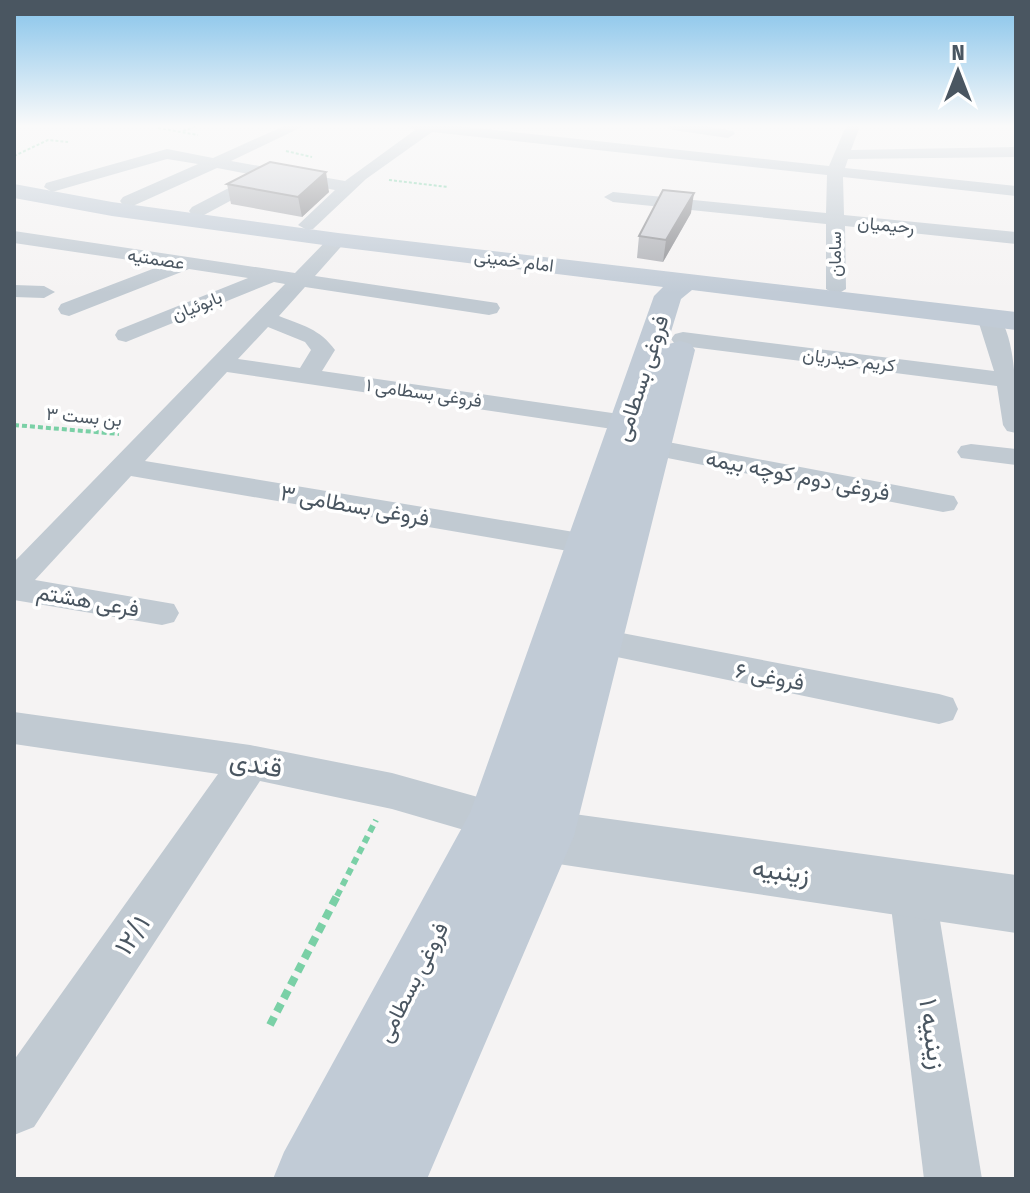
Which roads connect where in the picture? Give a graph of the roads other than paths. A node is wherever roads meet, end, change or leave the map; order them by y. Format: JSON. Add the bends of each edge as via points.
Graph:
{"nodes":[{"id":1,"x":23,"y":182,"type":"edge"},
{"id":2,"x":70,"y":182,"type":"edge"},
{"id":3,"x":172,"y":182,"type":"edge"},
{"id":4,"x":254,"y":182,"type":"edge"},
{"id":5,"x":351,"y":182,"type":"edge"},
{"id":6,"x":354,"y":182,"type":"joint"},
{"id":7,"x":837,"y":182,"type":"edge"},
{"id":8,"x":957,"y":182,"type":"edge"},
{"id":9,"x":52,"y":187,"type":"junction"},
{"id":10,"x":14,"y":191,"type":"edge"},
{"id":11,"x":1016,"y":191,"type":"edge"},
{"id":12,"x":613,"y":197,"type":"dead end"},
{"id":13,"x":129,"y":201,"type":"junction"},
{"id":14,"x":198,"y":211,"type":"junction"},
{"id":15,"x":835,"y":221,"type":"junction"},
{"id":16,"x":307,"y":225,"type":"junction"},
{"id":17,"x":14,"y":237,"type":"edge"},
{"id":18,"x":1016,"y":238,"type":"edge"},
{"id":19,"x":338,"y":240,"type":"junction"},
{"id":20,"x":184,"y":264,"type":"junction"},
{"id":21,"x":688,"y":276,"type":"junction"},
{"id":22,"x":268,"y":277,"type":"junction"},
{"id":23,"x":299,"y":282,"type":"junction"},
{"id":24,"x":836,"y":289,"type":"junction"},
{"id":25,"x":14,"y":291,"type":"edge"},
{"id":26,"x":44,"y":292,"type":"dead end"},
{"id":27,"x":489,"y":308,"type":"dead end"},
{"id":28,"x":69,"y":309,"type":"dead end"},
{"id":29,"x":1016,"y":309,"type":"edge"},
{"id":30,"x":988,"y":317,"type":"junction"},
{"id":31,"x":265,"y":318,"type":"junction"},
{"id":32,"x":1016,"y":321,"type":"edge"},
{"id":33,"x":126,"y":335,"type":"dead end"},
{"id":34,"x":683,"y":339,"type":"junction"},
{"id":35,"x":221,"y":364,"type":"junction"},
{"id":36,"x":307,"y":376,"type":"junction"},
{"id":37,"x":1012,"y":381,"type":"edge"},
{"id":38,"x":1016,"y":425,"type":"edge"},
{"id":39,"x":639,"y":435,"type":"junction"},
{"id":40,"x":971,"y":452,"type":"dead end"},
{"id":41,"x":1016,"y":457,"type":"edge"},
{"id":42,"x":125,"y":466,"type":"junction"},
{"id":43,"x":943,"y":503,"type":"dead end"},
{"id":44,"x":586,"y":544,"type":"junction"},
{"id":45,"x":19,"y":571,"type":"edge"},
{"id":46,"x":162,"y":613,"type":"dead end"},
{"id":47,"x":601,"y":642,"type":"junction"},
{"id":48,"x":939,"y":709,"type":"dead end"},
{"id":49,"x":14,"y":728,"type":"edge"},
{"id":50,"x":250,"y":762,"type":"junction"},
{"id":51,"x":520,"y":828,"type":"junction"},
{"id":52,"x":912,"y":890,"type":"junction"},
{"id":53,"x":1016,"y":904,"type":"edge"},
{"id":54,"x":14,"y":1107,"type":"edge"},
{"id":55,"x":311,"y":1179,"type":"edge"},
{"id":56,"x":389,"y":1179,"type":"edge"},
{"id":57,"x":953,"y":1179,"type":"edge"}],
"edges":[{"from":1,"to":9,"type":"main road","name":"امام خمینی"},
{"from":2,"to":9,"type":"street"},
{"from":3,"to":13,"type":"street"},
{"from":4,"to":14,"type":"street"},
{"from":5,"to":6,"type":"street"},
{"from":6,"to":16,"type":"street"},
{"from":7,"to":15,"type":"street","name":"سامان"},
{"from":8,"to":11,"type":"street"},
{"from":9,"to":13,"type":"main road","name":"امام خمینی"},
{"from":10,"to":19,"type":"main road","name":"امام خمینی"},
{"from":12,"to":15,"type":"street","name":"رحیمیان"},
{"from":13,"to":14,"type":"main road","name":"امام خمینی"},
{"from":14,"to":16,"type":"main road","name":"امام خمینی"},
{"from":15,"to":18,"type":"street","name":"رحیمیان"},
{"from":15,"to":24,"type":"street","name":"سامان"},
{"from":16,"to":21,"type":"main road","name":"امام خمینی"},
{"from":17,"to":20,"type":"street","name":"عصمتیه"},
{"from":19,"to":21,"type":"main road","name":"امام خمینی"},
{"from":19,"to":23,"type":"street"},
{"from":20,"to":22,"type":"street","name":"عصمتیه"},
{"from":20,"to":28,"type":"street"},
{"from":21,"to":24,"type":"main road","name":"امام خمینی"},
{"from":21,"to":30,"type":"main road","name":"امام خمینی"},
{"from":21,"to":34,"type":"main road","name":"فروغی بسطامی","via":[[692,299]]},
{"from":21,"to":39,"type":"main road","name":"فروغی بسطامی","via":[[668,296]]},
{"from":22,"to":23,"type":"street","name":"عصمتیه"},
{"from":22,"to":33,"type":"street","name":"بابوئیان"},
{"from":23,"to":27,"type":"street","name":"عصمتیه"},
{"from":23,"to":31,"type":"street"},
{"from":24,"to":29,"type":"main road","name":"امام خمینی"},
{"from":25,"to":26,"type":"street"},
{"from":30,"to":32,"type":"main road","name":"امام خمینی"},
{"from":30,"to":37,"type":"street"},
{"from":31,"to":35,"type":"street"},
{"from":31,"to":36,"type":"street","via":[[313,337],[323,350]]},
{"from":34,"to":37,"type":"street","name":"کریم حیدریان"},
{"from":34,"to":39,"type":"main road","name":"فروغی بسطامی"},
{"from":35,"to":36,"type":"street","name":"فروغی بسطامی ۱"},
{"from":35,"to":42,"type":"street"},
{"from":36,"to":39,"type":"street","name":"فروغی بسطامی ۱"},
{"from":37,"to":38,"type":"street"},
{"from":39,"to":43,"type":"street","name":"فروغی دوم کوچه بیمه"},
{"from":39,"to":44,"type":"main road","name":"فروغی بسطامی"},
{"from":39,"to":47,"type":"main road","name":"فروغی بسطامی"},
{"from":40,"to":41,"type":"street"},
{"from":42,"to":44,"type":"street","name":"فروغی بسطامی ۳"},
{"from":42,"to":45,"type":"street"},
{"from":44,"to":51,"type":"main road","name":"فروغی بسطامی"},
{"from":45,"to":46,"type":"street","name":"فرعی هشتم"},
{"from":47,"to":48,"type":"street","name":"فروغی ۶"},
{"from":47,"to":51,"type":"main road","name":"فروغی بسطامی"},
{"from":49,"to":50,"type":"street","name":"قندی"},
{"from":50,"to":51,"type":"street","name":"قندی","via":[[392,791]]},
{"from":50,"to":54,"type":"street","name":"۱۲/۱"},
{"from":51,"to":52,"type":"street","name":"زینبیه"},
{"from":51,"to":55,"type":"main road","name":"فروغی بسطامی"},
{"from":51,"to":56,"type":"main road","name":"فروغی بسطامی"},
{"from":52,"to":53,"type":"street","name":"زینبیه"},
{"from":52,"to":57,"type":"street","name":"زینبیه ۱"}]}
